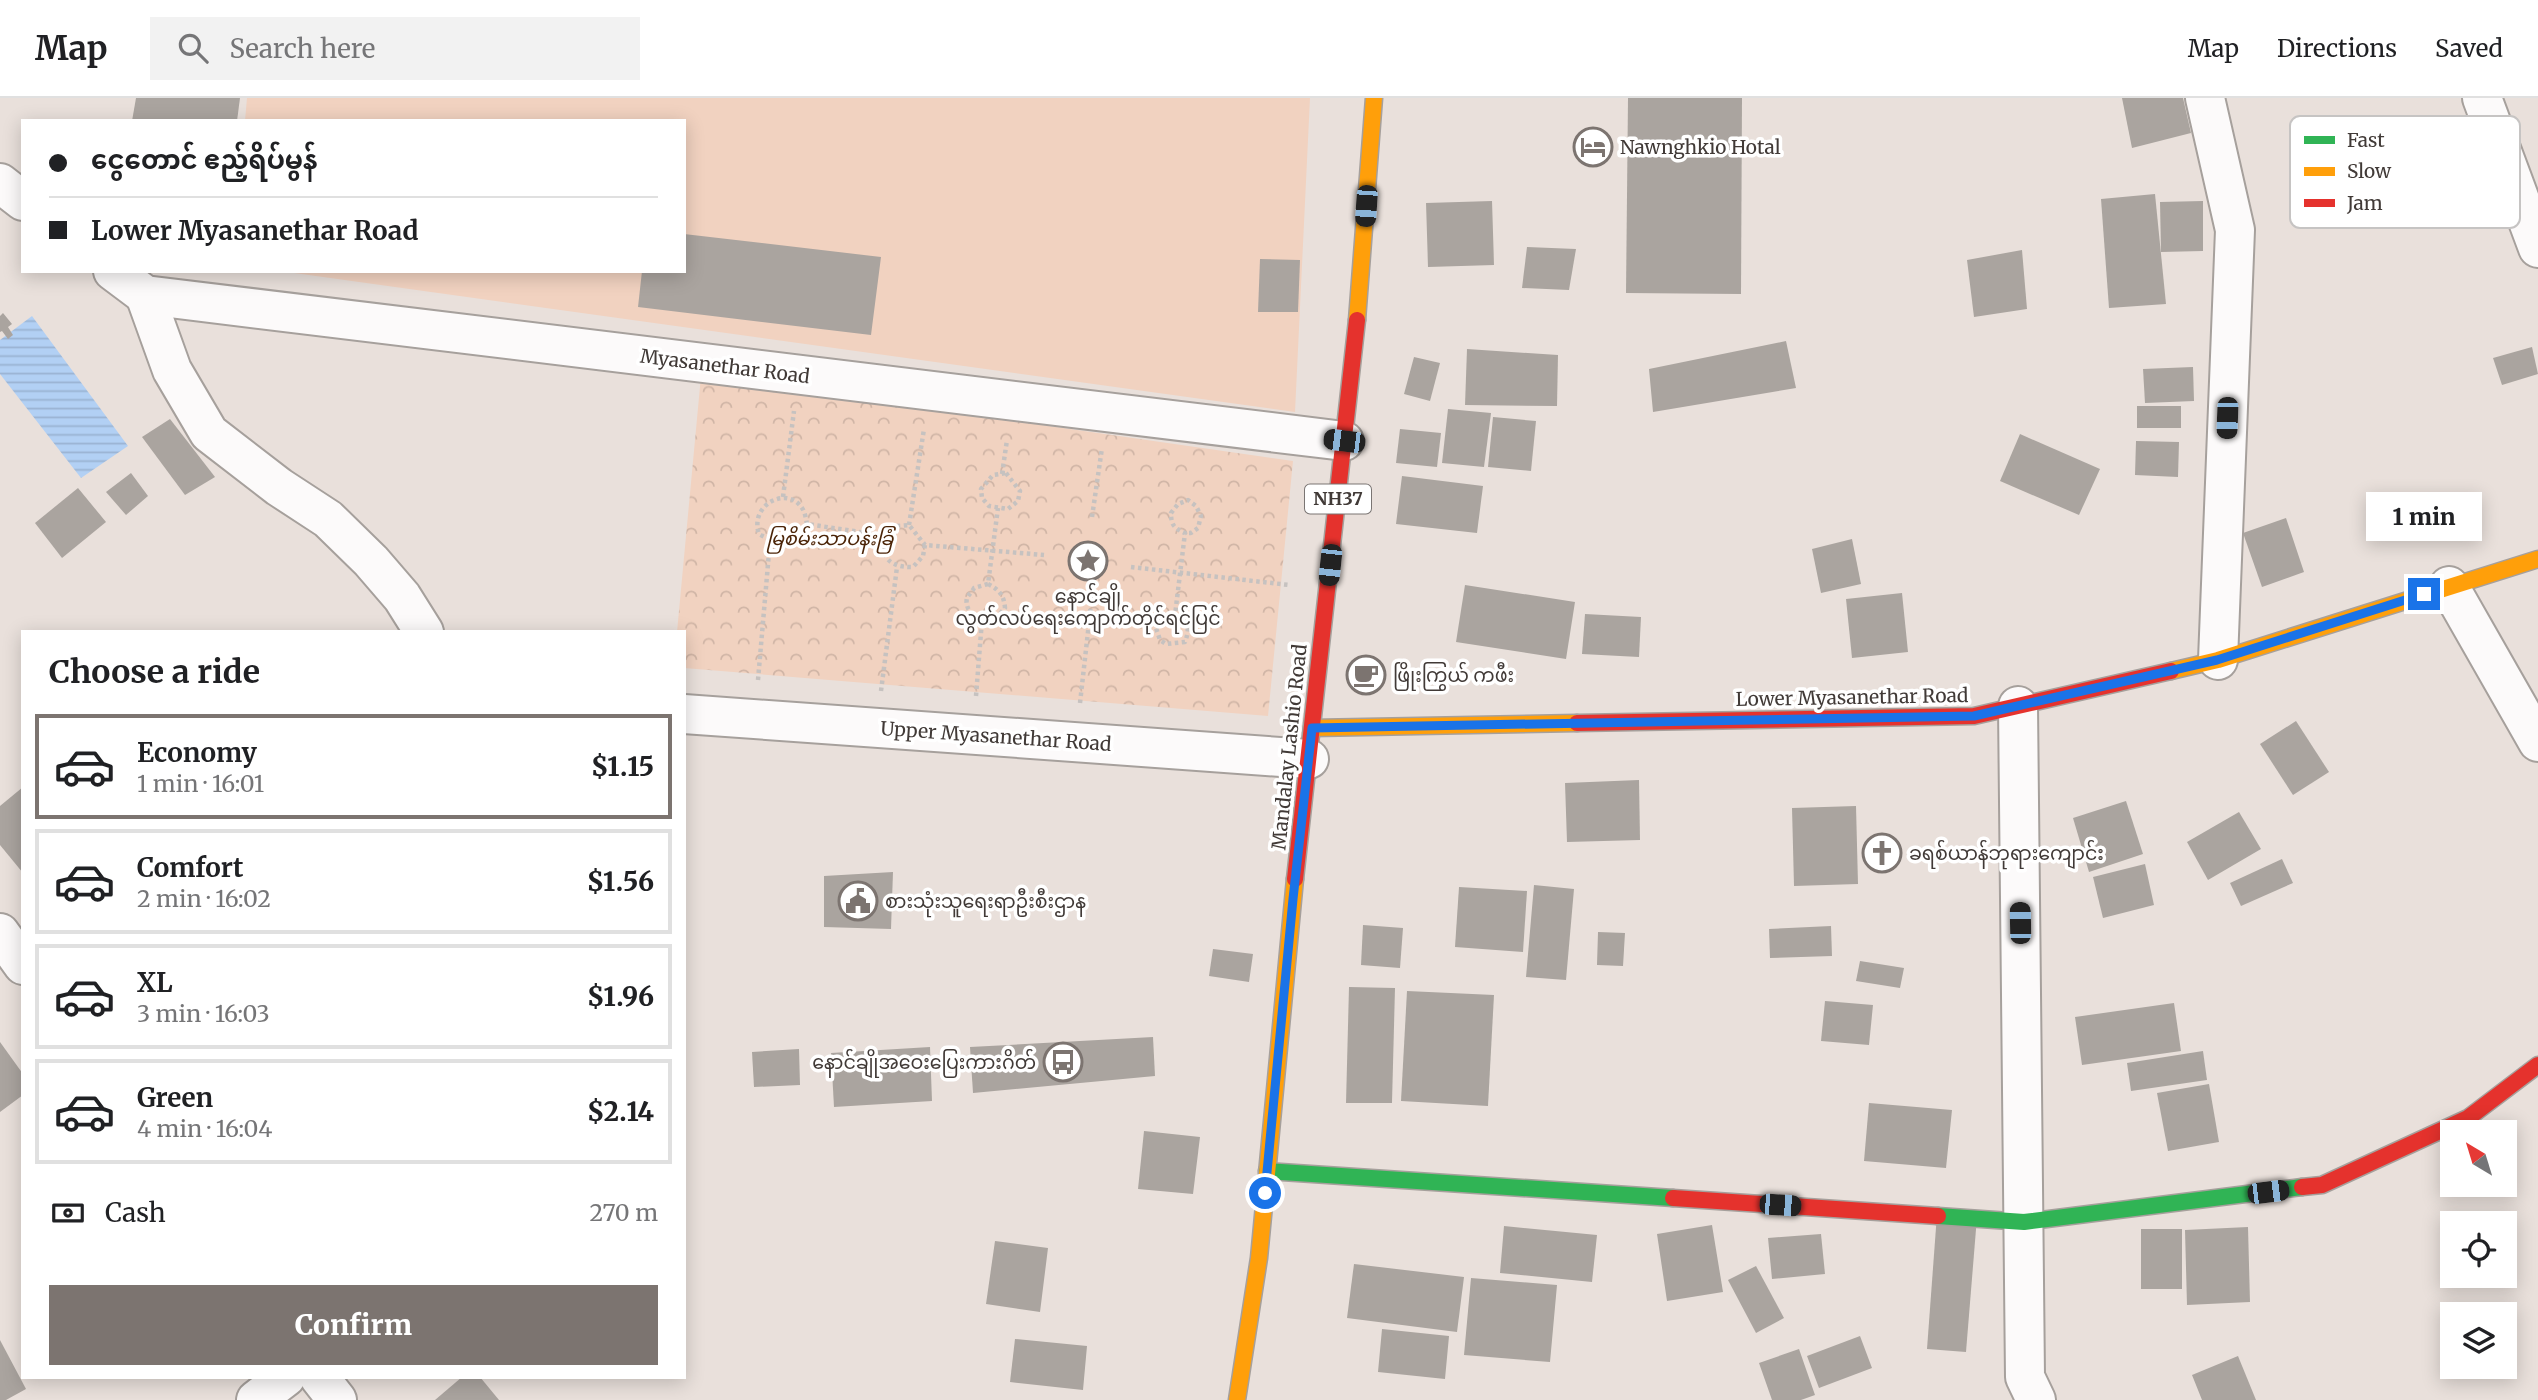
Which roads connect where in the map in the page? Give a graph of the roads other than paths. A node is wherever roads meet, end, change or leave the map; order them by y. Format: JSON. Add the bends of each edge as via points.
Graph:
{"nodes":[{"id":1,"x":1374,"y":98,"type":"edge"},
{"id":2,"x":2205,"y":98,"type":"edge"},
{"id":3,"x":2482,"y":98,"type":"edge"},
{"id":4,"x":2489,"y":116,"type":"edge"},
{"id":5,"x":0,"y":183,"type":"edge"},
{"id":6,"x":21,"y":199,"type":"edge"},
{"id":7,"x":2520,"y":200,"type":"edge"},
{"id":8,"x":2538,"y":248,"type":"edge"},
{"id":9,"x":116,"y":273,"type":"edge"},
{"id":10,"x":145,"y":295,"type":"junction"},
{"id":11,"x":1344,"y":441,"type":"junction"},
{"id":12,"x":2538,"y":559,"type":"edge"},
{"id":13,"x":2449,"y":586,"type":"junction"},
{"id":14,"x":423,"y":630,"type":"edge"},
{"id":15,"x":2217,"y":660,"type":"junction"},
{"id":16,"x":2018,"y":706,"type":"junction"},
{"id":17,"x":686,"y":714,"type":"edge"},
{"id":18,"x":2538,"y":742,"type":"edge"},
{"id":19,"x":1310,"y":743,"type":"junction"},
{"id":20,"x":2538,"y":1065,"type":"edge"},
{"id":21,"x":1267,"y":1171,"type":"junction"},
{"id":22,"x":2024,"y":1222,"type":"junction"},
{"id":23,"x":283,"y":1379,"type":"edge"},
{"id":24,"x":321,"y":1379,"type":"edge"},
{"id":25,"x":256,"y":1400,"type":"edge"},
{"id":26,"x":337,"y":1400,"type":"edge"},
{"id":27,"x":1237,"y":1400,"type":"edge"},
{"id":28,"x":2036,"y":1400,"type":"edge"}],
"edges":[{"from":1,"to":11,"type":"main road","name":"Mandalay Lashio Road","number":"NH37"},
{"from":2,"to":15,"type":"street","via":[[2235,230]]},
{"from":3,"to":4,"type":"street"},
{"from":5,"to":6,"type":"street"},
{"from":7,"to":8,"type":"street"},
{"from":9,"to":10,"type":"street","name":"Myasanethar Road"},
{"from":10,"to":11,"type":"street","name":"Myasanethar Road"},
{"from":10,"to":14,"type":"street","via":[[172,370],[209,433],[328,519],[402,597]]},
{"from":11,"to":19,"type":"main road","name":"Mandalay Lashio Road","number":"NH37"},
{"from":12,"to":13,"type":"main road","name":"Lower Myasanethar Road"},
{"from":13,"to":15,"type":"main road","name":"Lower Myasanethar Road"},
{"from":13,"to":18,"type":"street"},
{"from":15,"to":16,"type":"main road","name":"Lower Myasanethar Road"},
{"from":16,"to":19,"type":"main road","name":"Lower Myasanethar Road","via":[[1974,716]]},
{"from":16,"to":22,"type":"street"},
{"from":17,"to":19,"type":"street","name":"Upper Myasanethar Road","via":[[1076,741]]},
{"from":19,"to":21,"type":"main road","name":"Mandalay Lashio Road","number":"NH37"},
{"from":20,"to":22,"type":"main road","via":[[2468,1118],[2322,1185]]},
{"from":21,"to":22,"type":"main road"},
{"from":21,"to":27,"type":"main road","name":"Mandalay Lashio Road","number":"NH37"},
{"from":22,"to":28,"type":"street","via":[[2025,1377]]},
{"from":23,"to":25,"type":"street"},
{"from":24,"to":26,"type":"street"}]}
